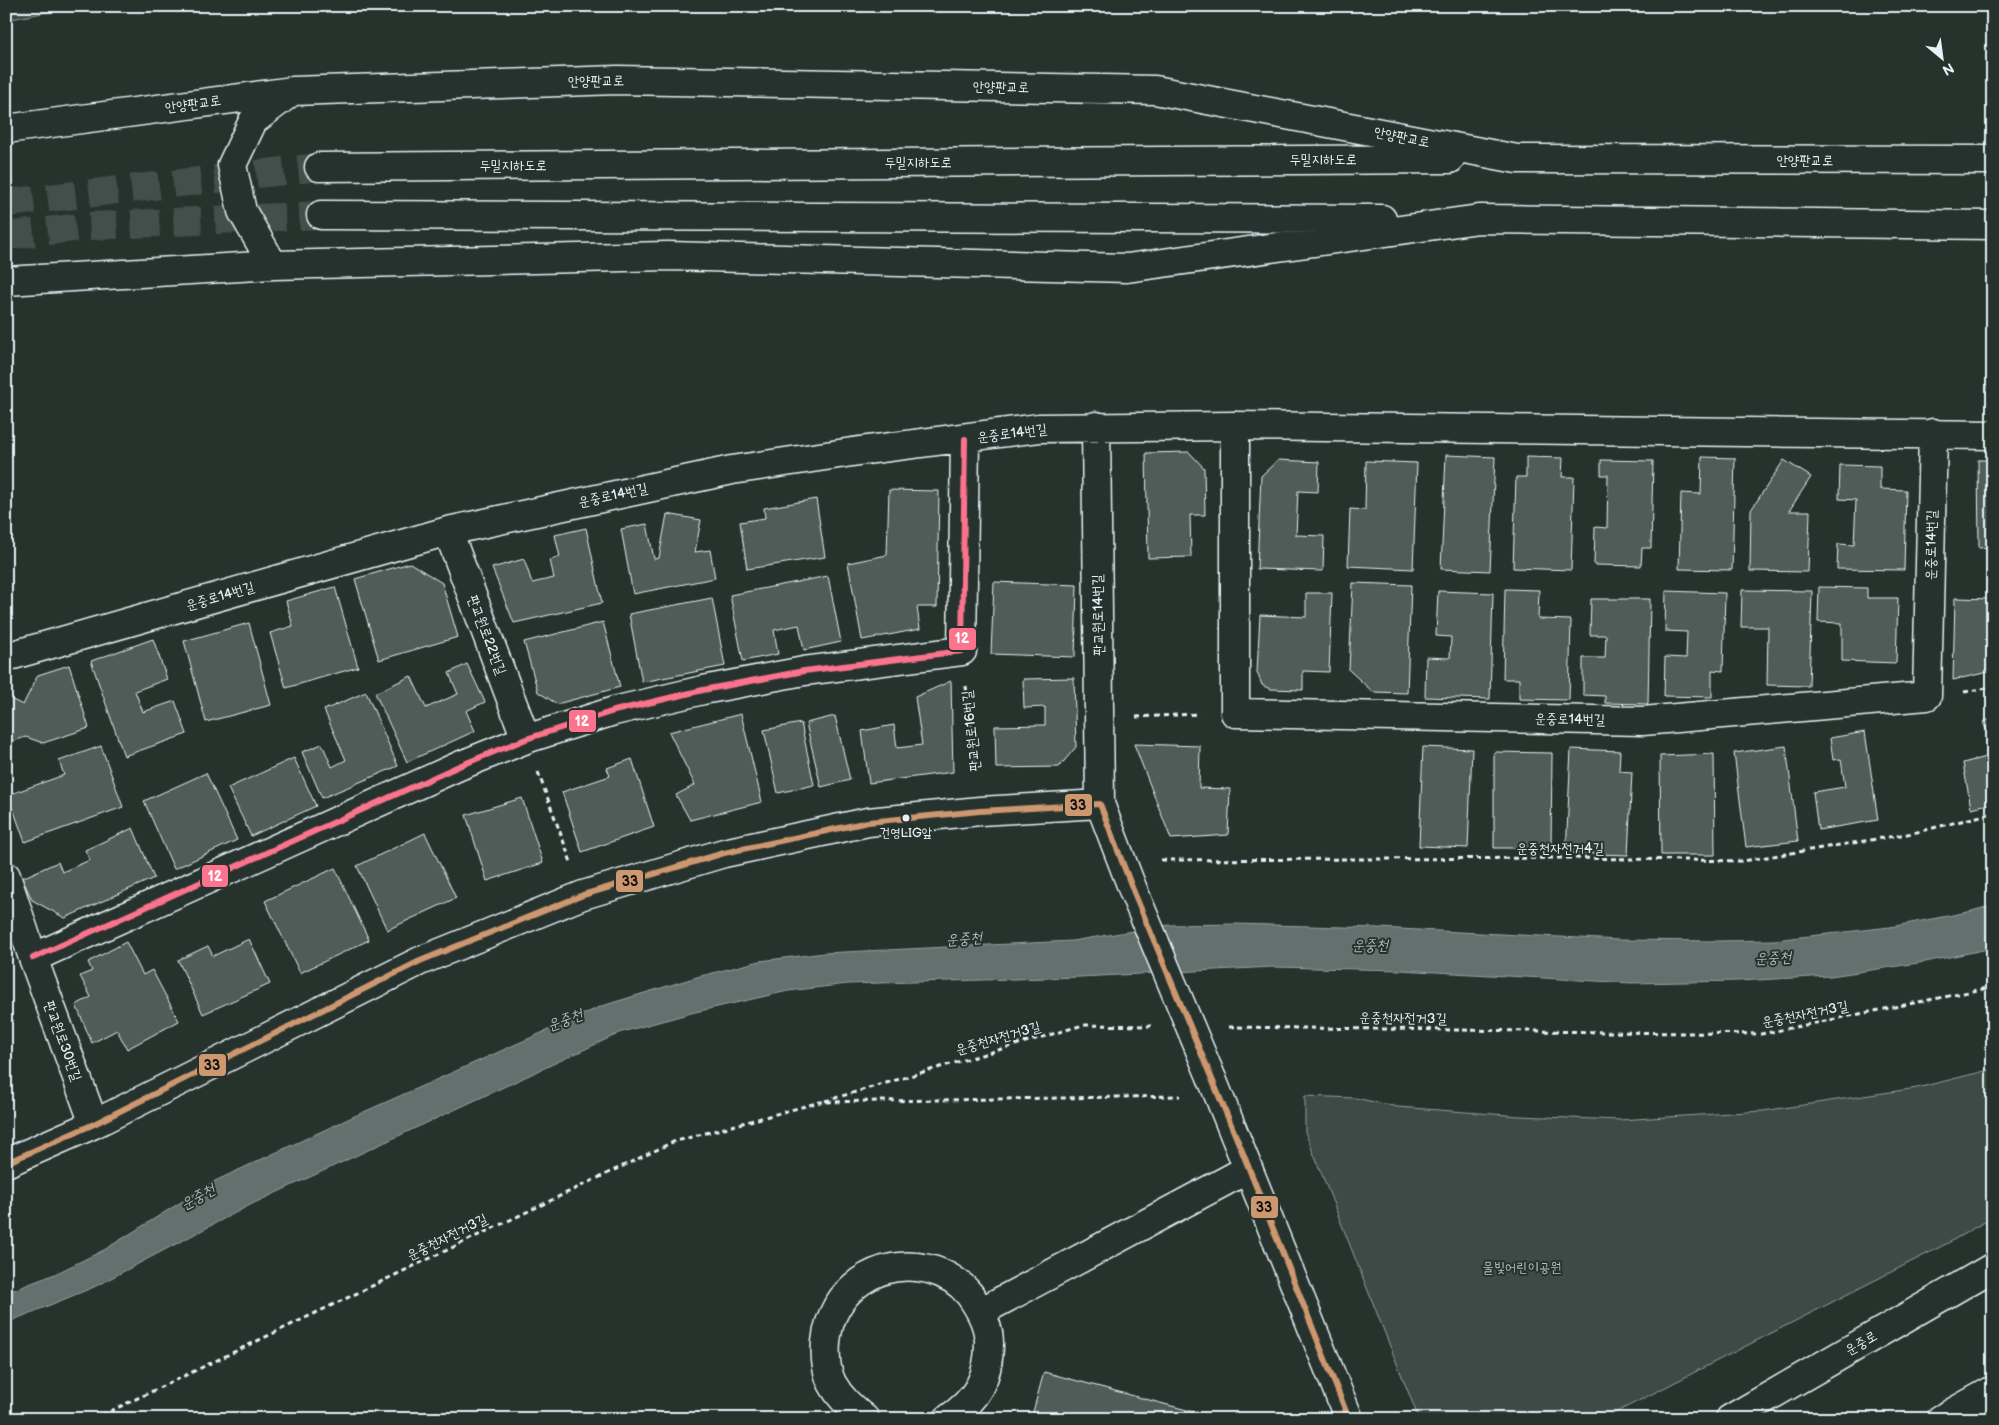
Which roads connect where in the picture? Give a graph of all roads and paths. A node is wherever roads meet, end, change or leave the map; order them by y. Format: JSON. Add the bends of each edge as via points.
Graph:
{"nodes":[{"id":1,"x":293,"y":91,"type":"junction"},
{"id":2,"x":6,"y":129,"type":"edge"},
{"id":3,"x":1517,"y":159,"type":"junction"},
{"id":4,"x":1993,"y":160,"type":"edge"},
{"id":5,"x":319,"y":166,"type":"tunnel mouth"},
{"id":6,"x":321,"y":215,"type":"tunnel mouth"},
{"id":7,"x":1479,"y":219,"type":"junction"},
{"id":8,"x":1993,"y":226,"type":"edge"},
{"id":9,"x":273,"y":265,"type":"junction"},
{"id":10,"x":6,"y":281,"type":"edge"},
{"id":11,"x":1096,"y":426,"type":"junction"},
{"id":12,"x":1235,"y":426,"type":"junction"},
{"id":13,"x":1933,"y":433,"type":"junction"},
{"id":14,"x":1993,"y":435,"type":"edge"},
{"id":15,"x":965,"y":439,"type":"junction"},
{"id":16,"x":448,"y":531,"type":"junction"},
{"id":17,"x":962,"y":651,"type":"junction"},
{"id":18,"x":6,"y":657,"type":"edge"},
{"id":19,"x":1235,"y":713,"type":"junction"},
{"id":20,"x":1099,"y":718,"type":"junction"},
{"id":21,"x":526,"y":739,"type":"junction"},
{"id":22,"x":1100,"y":804,"type":"junction"},
{"id":23,"x":980,"y":811,"type":"junction"},
{"id":24,"x":1993,"y":813,"type":"edge"},
{"id":25,"x":1123,"y":860,"type":"junction"},
{"id":26,"x":6,"y":876,"type":"edge"},
{"id":27,"x":583,"y":895,"type":"junction"},
{"id":28,"x":33,"y":958,"type":"junction"},
{"id":29,"x":1993,"y":987,"type":"edge"},
{"id":30,"x":1153,"y":1026,"type":"dead end"},
{"id":31,"x":1223,"y":1027,"type":"dead end"},
{"id":32,"x":1215,"y":1087,"type":"junction"},
{"id":33,"x":820,"y":1102,"type":"junction"},
{"id":34,"x":94,"y":1124,"type":"junction"},
{"id":35,"x":6,"y":1163,"type":"edge"},
{"id":36,"x":1248,"y":1169,"type":"junction"},
{"id":37,"x":1993,"y":1267,"type":"edge"},
{"id":38,"x":982,"y":1311,"type":"junction"},
{"id":39,"x":1993,"y":1390,"type":"edge"},
{"id":40,"x":94,"y":1419,"type":"edge"},
{"id":41,"x":866,"y":1419,"type":"edge"},
{"id":42,"x":948,"y":1419,"type":"edge"},
{"id":43,"x":1349,"y":1419,"type":"edge"},
{"id":44,"x":1730,"y":1419,"type":"edge"},
{"id":45,"x":1941,"y":1419,"type":"edge"}],
"edges":[{"from":1,"to":2,"type":"street","name":"안양판교로"},
{"from":1,"to":3,"type":"street","name":"안양판교로","via":[[618,80],[1155,90]]},
{"from":1,"to":9,"type":"street","via":[[253,121],[232,165],[242,211]]},
{"from":3,"to":4,"type":"street","name":"안양판교로"},
{"from":3,"to":5,"type":"street","name":"두밀지하도로"},
{"from":6,"to":7,"type":"street"},
{"from":7,"to":8,"type":"street"},
{"from":7,"to":9,"type":"street","via":[[1126,268],[668,256]]},
{"from":9,"to":10,"type":"street"},
{"from":11,"to":12,"type":"street","name":"운중로14번길"},
{"from":11,"to":15,"type":"street","name":"운중로14번길","via":[[1038,428]]},
{"from":11,"to":20,"type":"street","name":"판교원로14번길"},
{"from":12,"to":13,"type":"street","name":"운중로14번길"},
{"from":12,"to":19,"type":"street"},
{"from":13,"to":14,"type":"street","name":"운중로14번길"},
{"from":13,"to":19,"type":"street","name":"운중로14번길","via":[[1927,696],[1643,721]]},
{"from":15,"to":16,"type":"street","name":"운중로14번길","via":[[732,470]]},
{"from":15,"to":17,"type":"street"},
{"from":16,"to":18,"type":"street","name":"운중로14번길"},
{"from":16,"to":21,"type":"street","name":"판교원로22번길"},
{"from":17,"to":21,"type":"street","via":[[804,671],[703,690],[614,711]]},
{"from":17,"to":23,"type":"path","name":"판교원로16번길"},
{"from":19,"to":20,"type":"path"},
{"from":20,"to":22,"type":"street","name":"판교원로14번길"},
{"from":21,"to":27,"type":"path"},
{"from":21,"to":28,"type":"street","via":[[459,766]]},
{"from":22,"to":23,"type":"street"},
{"from":22,"to":25,"type":"street"},
{"from":23,"to":27,"type":"street","via":[[859,824],[724,854]]},
{"from":24,"to":25,"type":"path","name":"운중천자전거4길","via":[[1913,833],[1743,861],[1572,858]]},
{"from":25,"to":32,"type":"street","bridge":true},
{"from":26,"to":28,"type":"street","name":"판교원로30번길"},
{"from":27,"to":34,"type":"street","via":[[420,961]]},
{"from":28,"to":34,"type":"street","name":"판교원로30번길"},
{"from":29,"to":31,"type":"path","name":"운중천자전거3길","via":[[1761,1034]]},
{"from":30,"to":33,"type":"path","name":"운중천자전거3길","via":[[1083,1025]]},
{"from":32,"to":33,"type":"path","name":"운중천자전거3길"},
{"from":32,"to":36,"type":"street"},
{"from":33,"to":40,"type":"path","name":"운중천자전거3길","via":[[673,1142]]},
{"from":34,"to":35,"type":"street"},
{"from":36,"to":38,"type":"street"},
{"from":36,"to":43,"type":"street"},
{"from":37,"to":44,"type":"street","name":"운중로"},
{"from":38,"to":41,"type":"street","via":[[965,1288],[941,1272],[913,1265],[885,1268],[860,1281],[840,1301],[828,1326],[825,1355],[832,1382],[847,1404]]},
{"from":38,"to":42,"type":"street","via":[[989,1336],[989,1362],[980,1387],[964,1408]]},
{"from":39,"to":45,"type":"street"}]}
